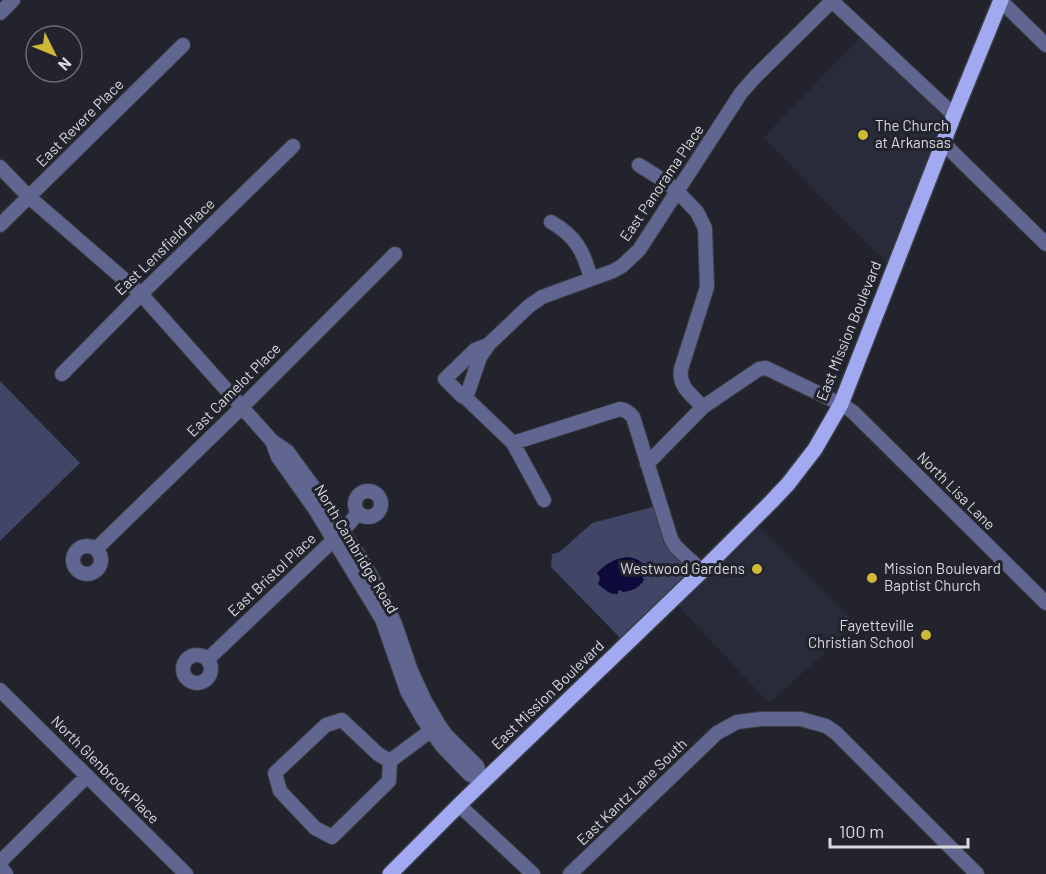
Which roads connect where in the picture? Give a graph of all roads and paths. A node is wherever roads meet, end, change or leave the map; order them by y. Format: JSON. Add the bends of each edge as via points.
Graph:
{"nodes":[{"id":1,"x":13,"y":0,"type":"edge"},
{"id":2,"x":832,"y":1,"type":"edge"},
{"id":3,"x":1001,"y":1,"type":"edge"},
{"id":4,"x":0,"y":13,"type":"edge"},
{"id":5,"x":183,"y":45,"type":"dead end"},
{"id":6,"x":1046,"y":45,"type":"edge"},
{"id":7,"x":954,"y":115,"type":"junction"},
{"id":8,"x":943,"y":142,"type":"junction"},
{"id":9,"x":293,"y":146,"type":"dead end"},
{"id":10,"x":639,"y":165,"type":"dead end"},
{"id":11,"x":0,"y":167,"type":"edge"},
{"id":12,"x":677,"y":191,"type":"junction"},
{"id":13,"x":29,"y":196,"type":"junction"},
{"id":14,"x":551,"y":222,"type":"dead end"},
{"id":15,"x":0,"y":225,"type":"edge"},
{"id":16,"x":1046,"y":243,"type":"edge"},
{"id":17,"x":395,"y":254,"type":"dead end"},
{"id":18,"x":591,"y":279,"type":"junction"},
{"id":19,"x":141,"y":294,"type":"junction"},
{"id":20,"x":489,"y":344,"type":"junction"},
{"id":21,"x":62,"y":374,"type":"dead end"},
{"id":22,"x":466,"y":398,"type":"junction"},
{"id":23,"x":841,"y":404,"type":"junction"},
{"id":24,"x":242,"y":407,"type":"junction"},
{"id":25,"x":703,"y":407,"type":"junction"},
{"id":26,"x":513,"y":443,"type":"junction"},
{"id":27,"x":647,"y":464,"type":"junction"},
{"id":28,"x":544,"y":500,"type":"dead end"},
{"id":29,"x":358,"y":513,"type":"dead end"},
{"id":30,"x":338,"y":535,"type":"junction"},
{"id":31,"x":96,"y":549,"type":"dead end"},
{"id":32,"x":702,"y":571,"type":"junction"},
{"id":33,"x":1046,"y":603,"type":"edge"},
{"id":34,"x":208,"y":658,"type":"dead end"},
{"id":35,"x":0,"y":690,"type":"edge"},
{"id":36,"x":435,"y":728,"type":"junction"},
{"id":37,"x":390,"y":760,"type":"junction"},
{"id":38,"x":87,"y":776,"type":"junction"},
{"id":39,"x":483,"y":782,"type":"junction"},
{"id":40,"x":459,"y":805,"type":"junction"},
{"id":41,"x":0,"y":864,"type":"edge"},
{"id":42,"x":968,"y":871,"type":"edge"},
{"id":43,"x":6,"y":874,"type":"edge"},
{"id":44,"x":186,"y":874,"type":"edge"},
{"id":45,"x":390,"y":874,"type":"edge"},
{"id":46,"x":533,"y":874,"type":"edge"},
{"id":47,"x":570,"y":874,"type":"edge"}],
"edges":[{"from":1,"to":4,"type":"street"},
{"from":2,"to":7,"type":"street"},
{"from":2,"to":12,"type":"street","name":"East Panorama Place","via":[[741,93]]},
{"from":3,"to":6,"type":"street"},
{"from":3,"to":7,"type":"main road","name":"East Mission Boulevard"},
{"from":5,"to":13,"type":"street","name":"East Revere Place"},
{"from":7,"to":8,"type":"main road","name":"East Mission Boulevard"},
{"from":8,"to":16,"type":"street"},
{"from":8,"to":23,"type":"main road","name":"East Mission Boulevard"},
{"from":9,"to":19,"type":"street","name":"East Lensfield Place"},
{"from":10,"to":12,"type":"street"},
{"from":11,"to":13,"type":"street","name":"North Cambridge Road"},
{"from":12,"to":18,"type":"street","name":"East Panorama Place","via":[[631,259]]},
{"from":12,"to":25,"type":"street","via":[[697,212],[705,228],[707,287],[680,378]]},
{"from":13,"to":15,"type":"street","name":"East Revere Place"},
{"from":13,"to":19,"type":"street","name":"North Cambridge Road"},
{"from":14,"to":18,"type":"street","via":[[578,245]]},
{"from":17,"to":24,"type":"street","name":"East Camelot Place"},
{"from":18,"to":20,"type":"street","name":"East Panorama Place","via":[[542,297]]},
{"from":19,"to":21,"type":"street","name":"East Lensfield Place"},
{"from":19,"to":24,"type":"street","name":"North Cambridge Road"},
{"from":20,"to":22,"type":"street","name":"East Panorama Place","via":[[480,357]]},
{"from":20,"to":22,"type":"street","name":"East Panorama Place","via":[[475,350],[445,379]]},
{"from":22,"to":26,"type":"street"},
{"from":23,"to":25,"type":"street","name":"North Lisa Lane","via":[[766,368]]},
{"from":23,"to":32,"type":"main road","name":"East Mission Boulevard","via":[[788,484]]},
{"from":23,"to":33,"type":"street","name":"North Lisa Lane"},
{"from":24,"to":30,"type":"street","name":"North Cambridge Road","via":[[272,441],[287,451],[314,488]]},
{"from":24,"to":31,"type":"street","name":"East Camelot Place"},
{"from":25,"to":27,"type":"street"},
{"from":26,"to":27,"type":"street","via":[[625,409],[633,417]]},
{"from":26,"to":28,"type":"street"},
{"from":27,"to":32,"type":"street","via":[[671,539]]},
{"from":29,"to":30,"type":"street","name":"East Bristol Place"},
{"from":30,"to":34,"type":"street","name":"East Bristol Place"},
{"from":30,"to":36,"type":"street","name":"North Cambridge Road","via":[[363,562],[380,592]]},
{"from":32,"to":39,"type":"main road","name":"East Mission Boulevard"},
{"from":35,"to":38,"type":"street","name":"North Glenbrook Place"},
{"from":36,"to":37,"type":"street"},
{"from":36,"to":39,"type":"street","name":"North Cambridge Road","via":[[477,766]]},
{"from":37,"to":37,"type":"street","via":[[389,781],[332,837],[315,828],[280,791],[275,773],[326,725],[342,720],[378,754]]},
{"from":38,"to":41,"type":"street"},
{"from":38,"to":44,"type":"street","name":"North Glenbrook Place"},
{"from":39,"to":40,"type":"main road","name":"East Mission Boulevard"},
{"from":40,"to":45,"type":"main road","name":"East Mission Boulevard"},
{"from":40,"to":46,"type":"street"},
{"from":41,"to":43,"type":"street"},
{"from":42,"to":47,"type":"street","name":"East Kantz Lane South","via":[[836,733],[801,719],[761,719],[737,723],[717,733]]}]}
